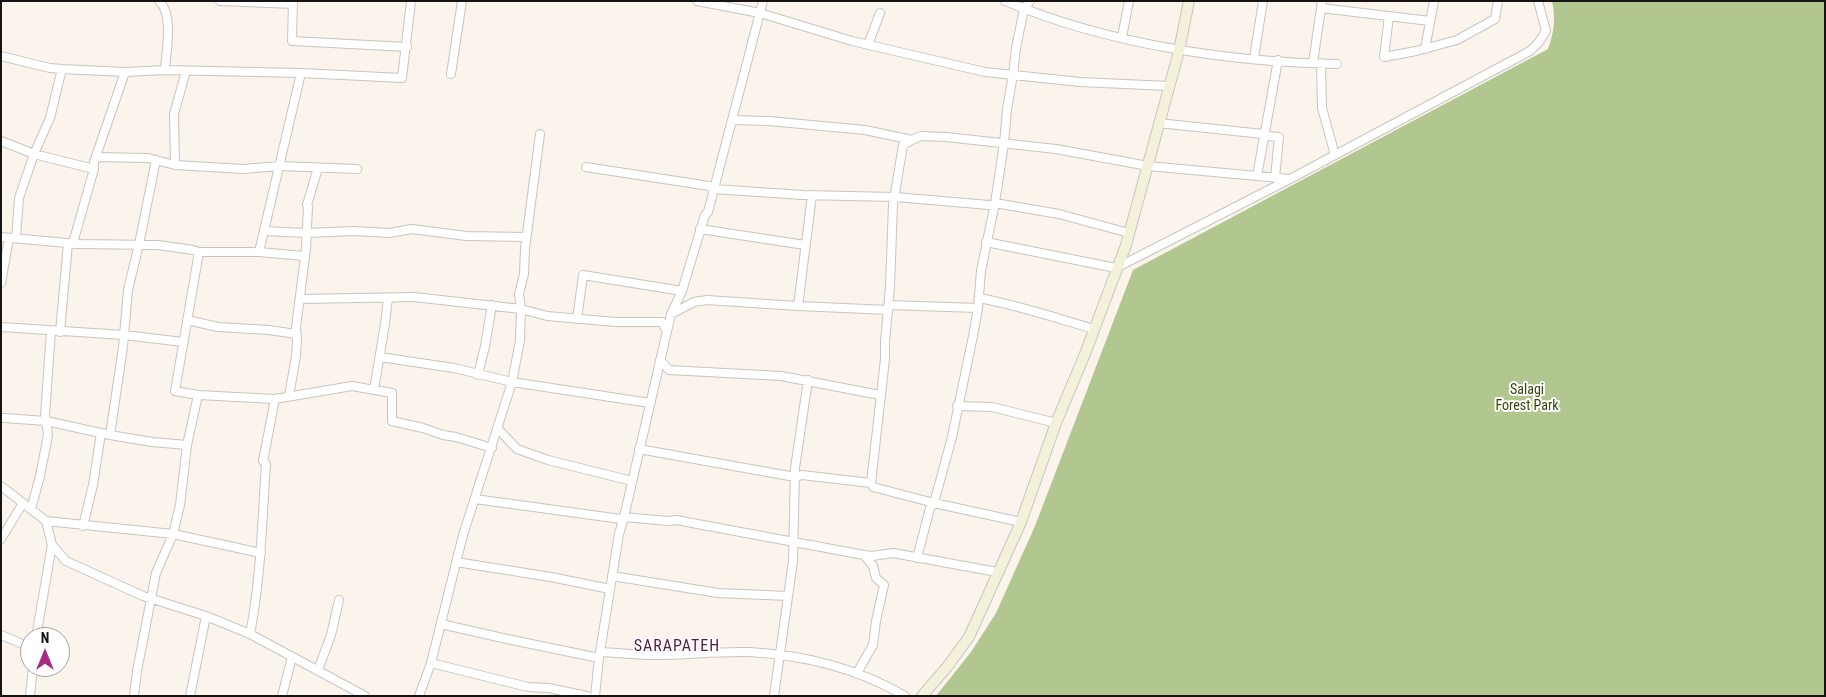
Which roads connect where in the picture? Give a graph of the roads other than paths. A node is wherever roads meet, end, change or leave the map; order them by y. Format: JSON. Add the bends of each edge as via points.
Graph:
{"nodes":[{"id":1,"x":159,"y":1,"type":"edge"},
{"id":2,"x":220,"y":1,"type":"edge"},
{"id":3,"x":411,"y":1,"type":"edge"},
{"id":4,"x":462,"y":1,"type":"edge"},
{"id":5,"x":697,"y":1,"type":"edge"},
{"id":6,"x":763,"y":1,"type":"edge"},
{"id":7,"x":1005,"y":1,"type":"edge"},
{"id":8,"x":1030,"y":1,"type":"edge"},
{"id":9,"x":1129,"y":1,"type":"edge"},
{"id":10,"x":1189,"y":1,"type":"edge"},
{"id":11,"x":1263,"y":1,"type":"edge"},
{"id":12,"x":1434,"y":1,"type":"edge"},
{"id":13,"x":1498,"y":1,"type":"edge"},
{"id":14,"x":1538,"y":1,"type":"edge"},
{"id":15,"x":293,"y":3,"type":"edge"},
{"id":16,"x":727,"y":4,"type":"edge"},
{"id":17,"x":1322,"y":5,"type":"edge"},
{"id":18,"x":1024,"y":9,"type":"junction"},
{"id":19,"x":760,"y":13,"type":"junction"},
{"id":20,"x":880,"y":13,"type":"dead end"},
{"id":21,"x":1389,"y":16,"type":"junction"},
{"id":22,"x":1430,"y":21,"type":"junction"},
{"id":23,"x":1122,"y":38,"type":"junction"},
{"id":24,"x":868,"y":45,"type":"junction"},
{"id":25,"x":407,"y":47,"type":"junction"},
{"id":26,"x":1425,"y":49,"type":"junction"},
{"id":27,"x":1179,"y":51,"type":"junction"},
{"id":28,"x":1,"y":56,"type":"edge"},
{"id":29,"x":1254,"y":58,"type":"junction"},
{"id":30,"x":1278,"y":60,"type":"junction"},
{"id":31,"x":1317,"y":63,"type":"junction"},
{"id":32,"x":1337,"y":64,"type":"dead end"},
{"id":33,"x":62,"y":69,"type":"junction"},
{"id":34,"x":165,"y":70,"type":"junction"},
{"id":35,"x":186,"y":71,"type":"junction"},
{"id":36,"x":125,"y":72,"type":"junction"},
{"id":37,"x":302,"y":73,"type":"junction"},
{"id":38,"x":451,"y":74,"type":"dead end"},
{"id":39,"x":1013,"y":75,"type":"junction"},
{"id":40,"x":1169,"y":86,"type":"junction"},
{"id":41,"x":733,"y":120,"type":"junction"},
{"id":42,"x":1158,"y":124,"type":"junction"},
{"id":43,"x":540,"y":134,"type":"dead end"},
{"id":44,"x":1263,"y":134,"type":"junction"},
{"id":45,"x":912,"y":140,"type":"junction"},
{"id":46,"x":1,"y":141,"type":"edge"},
{"id":47,"x":1004,"y":144,"type":"junction"},
{"id":48,"x":34,"y":154,"type":"junction"},
{"id":49,"x":1335,"y":155,"type":"junction"},
{"id":50,"x":96,"y":157,"type":"junction"},
{"id":51,"x":156,"y":160,"type":"junction"},
{"id":52,"x":175,"y":164,"type":"junction"},
{"id":53,"x":279,"y":166,"type":"junction"},
{"id":54,"x":1148,"y":166,"type":"junction"},
{"id":55,"x":586,"y":167,"type":"dead end"},
{"id":56,"x":318,"y":168,"type":"junction"},
{"id":57,"x":94,"y":169,"type":"junction"},
{"id":58,"x":357,"y":169,"type":"dead end"},
{"id":59,"x":1256,"y":176,"type":"junction"},
{"id":60,"x":1275,"y":178,"type":"junction"},
{"id":61,"x":1290,"y":179,"type":"junction"},
{"id":62,"x":714,"y":188,"type":"junction"},
{"id":63,"x":812,"y":195,"type":"junction"},
{"id":64,"x":895,"y":197,"type":"junction"},
{"id":65,"x":995,"y":203,"type":"junction"},
{"id":66,"x":700,"y":229,"type":"junction"},
{"id":67,"x":264,"y":231,"type":"junction"},
{"id":68,"x":1129,"y":232,"type":"junction"},
{"id":69,"x":307,"y":233,"type":"junction"},
{"id":70,"x":526,"y":237,"type":"junction"},
{"id":71,"x":8,"y":238,"type":"edge"},
{"id":72,"x":986,"y":242,"type":"junction"},
{"id":73,"x":70,"y":243,"type":"junction"},
{"id":74,"x":139,"y":244,"type":"junction"},
{"id":75,"x":805,"y":245,"type":"junction"},
{"id":76,"x":199,"y":252,"type":"junction"},
{"id":77,"x":259,"y":252,"type":"junction"},
{"id":78,"x":304,"y":256,"type":"junction"},
{"id":79,"x":1116,"y":268,"type":"junction"},
{"id":80,"x":1,"y":283,"type":"edge"},
{"id":81,"x":682,"y":291,"type":"junction"},
{"id":82,"x":388,"y":298,"type":"junction"},
{"id":83,"x":979,"y":298,"type":"junction"},
{"id":84,"x":300,"y":299,"type":"junction"},
{"id":85,"x":492,"y":305,"type":"junction"},
{"id":86,"x":798,"y":306,"type":"junction"},
{"id":87,"x":888,"y":307,"type":"junction"},
{"id":88,"x":978,"y":308,"type":"junction"},
{"id":89,"x":521,"y":309,"type":"junction"},
{"id":90,"x":671,"y":314,"type":"junction"},
{"id":91,"x":577,"y":318,"type":"junction"},
{"id":92,"x":187,"y":320,"type":"junction"},
{"id":93,"x":1,"y":327,"type":"edge"},
{"id":94,"x":1094,"y":329,"type":"junction"},
{"id":95,"x":55,"y":332,"type":"junction"},
{"id":96,"x":667,"y":332,"type":"junction"},
{"id":97,"x":296,"y":334,"type":"junction"},
{"id":98,"x":124,"y":335,"type":"junction"},
{"id":99,"x":183,"y":342,"type":"junction"},
{"id":100,"x":380,"y":357,"type":"junction"},
{"id":101,"x":660,"y":360,"type":"junction"},
{"id":102,"x":478,"y":374,"type":"junction"},
{"id":103,"x":808,"y":380,"type":"junction"},
{"id":104,"x":512,"y":382,"type":"junction"},
{"id":105,"x":374,"y":390,"type":"junction"},
{"id":106,"x":198,"y":395,"type":"junction"},
{"id":107,"x":880,"y":395,"type":"junction"},
{"id":108,"x":289,"y":396,"type":"junction"},
{"id":109,"x":275,"y":399,"type":"junction"},
{"id":110,"x":650,"y":403,"type":"junction"},
{"id":111,"x":957,"y":406,"type":"junction"},
{"id":112,"x":4,"y":418,"type":"dead end"},
{"id":113,"x":46,"y":421,"type":"junction"},
{"id":114,"x":1056,"y":423,"type":"junction"},
{"id":115,"x":498,"y":429,"type":"junction"},
{"id":116,"x":101,"y":433,"type":"junction"},
{"id":117,"x":110,"y":435,"type":"junction"},
{"id":118,"x":188,"y":445,"type":"junction"},
{"id":119,"x":492,"y":448,"type":"junction"},
{"id":120,"x":639,"y":449,"type":"junction"},
{"id":121,"x":795,"y":476,"type":"junction"},
{"id":122,"x":632,"y":481,"type":"junction"},
{"id":123,"x":871,"y":483,"type":"junction"},
{"id":124,"x":1,"y":486,"type":"edge"},
{"id":125,"x":475,"y":500,"type":"junction"},
{"id":126,"x":24,"y":503,"type":"junction"},
{"id":127,"x":934,"y":503,"type":"junction"},
{"id":128,"x":31,"y":509,"type":"junction"},
{"id":129,"x":624,"y":517,"type":"junction"},
{"id":130,"x":46,"y":522,"type":"junction"},
{"id":131,"x":1021,"y":522,"type":"junction"},
{"id":132,"x":83,"y":526,"type":"junction"},
{"id":133,"x":173,"y":534,"type":"junction"},
{"id":134,"x":1,"y":539,"type":"edge"},
{"id":135,"x":793,"y":541,"type":"junction"},
{"id":136,"x":52,"y":545,"type":"junction"},
{"id":137,"x":261,"y":553,"type":"junction"},
{"id":138,"x":864,"y":555,"type":"junction"},
{"id":139,"x":917,"y":558,"type":"junction"},
{"id":140,"x":456,"y":562,"type":"junction"},
{"id":141,"x":997,"y":572,"type":"junction"},
{"id":142,"x":612,"y":576,"type":"junction"},
{"id":143,"x":610,"y":589,"type":"junction"},
{"id":144,"x":788,"y":596,"type":"junction"},
{"id":145,"x":151,"y":598,"type":"junction"},
{"id":146,"x":339,"y":600,"type":"dead end"},
{"id":147,"x":206,"y":616,"type":"junction"},
{"id":148,"x":441,"y":624,"type":"junction"},
{"id":149,"x":38,"y":627,"type":"edge"},
{"id":150,"x":250,"y":634,"type":"junction"},
{"id":151,"x":1,"y":635,"type":"edge"},
{"id":152,"x":20,"y":643,"type":"edge"},
{"id":153,"x":780,"y":654,"type":"junction"},
{"id":154,"x":600,"y":655,"type":"junction"},
{"id":155,"x":292,"y":657,"type":"junction"},
{"id":156,"x":431,"y":663,"type":"junction"},
{"id":157,"x":318,"y":670,"type":"junction"},
{"id":158,"x":857,"y":673,"type":"junction"},
{"id":159,"x":32,"y":677,"type":"edge"},
{"id":160,"x":364,"y":695,"type":"edge"},
{"id":161,"x":30,"y":696,"type":"edge"},
{"id":162,"x":134,"y":696,"type":"edge"},
{"id":163,"x":190,"y":696,"type":"edge"},
{"id":164,"x":282,"y":696,"type":"edge"},
{"id":165,"x":419,"y":696,"type":"edge"},
{"id":166,"x":587,"y":696,"type":"edge"},
{"id":167,"x":595,"y":696,"type":"edge"},
{"id":168,"x":774,"y":696,"type":"edge"},
{"id":169,"x":905,"y":696,"type":"edge"},
{"id":170,"x":922,"y":696,"type":"edge"}],
"edges":[{"from":1,"to":34,"type":"street","via":[[165,6],[168,18]]},
{"from":2,"to":15,"type":"street"},
{"from":3,"to":25,"type":"street"},
{"from":4,"to":38,"type":"street"},
{"from":5,"to":16,"type":"street"},
{"from":6,"to":19,"type":"street"},
{"from":7,"to":18,"type":"street"},
{"from":8,"to":18,"type":"street"},
{"from":9,"to":23,"type":"street"},
{"from":10,"to":27,"type":"street"},
{"from":11,"to":29,"type":"street"},
{"from":12,"to":22,"type":"street"},
{"from":13,"to":26,"type":"street","via":[[1495,20],[1457,40]]},
{"from":14,"to":49,"type":"street","via":[[1546,31],[1530,50]]},
{"from":15,"to":25,"type":"street","via":[[292,41]]},
{"from":16,"to":19,"type":"street"},
{"from":17,"to":21,"type":"street"},
{"from":17,"to":31,"type":"street"},
{"from":18,"to":23,"type":"street"},
{"from":18,"to":39,"type":"street"},
{"from":19,"to":24,"type":"street"},
{"from":19,"to":41,"type":"street"},
{"from":20,"to":24,"type":"street"},
{"from":21,"to":22,"type":"street"},
{"from":21,"to":26,"type":"street","via":[[1384,57]]},
{"from":22,"to":26,"type":"street"},
{"from":23,"to":27,"type":"street"},
{"from":24,"to":39,"type":"street","via":[[985,72]]},
{"from":25,"to":37,"type":"street","via":[[402,78]]},
{"from":27,"to":29,"type":"street"},
{"from":27,"to":40,"type":"street"},
{"from":28,"to":33,"type":"street"},
{"from":29,"to":30,"type":"street"},
{"from":30,"to":31,"type":"street"},
{"from":30,"to":44,"type":"street"},
{"from":31,"to":32,"type":"street"},
{"from":31,"to":49,"type":"street","via":[[1322,108]]},
{"from":33,"to":36,"type":"street"},
{"from":33,"to":48,"type":"street","via":[[50,118]]},
{"from":34,"to":35,"type":"street"},
{"from":34,"to":36,"type":"street"},
{"from":35,"to":37,"type":"street"},
{"from":35,"to":52,"type":"street","via":[[174,114]]},
{"from":36,"to":50,"type":"street"},
{"from":37,"to":53,"type":"street"},
{"from":39,"to":40,"type":"street"},
{"from":39,"to":47,"type":"street"},
{"from":40,"to":42,"type":"street"},
{"from":41,"to":45,"type":"street","via":[[865,130]]},
{"from":41,"to":62,"type":"street"},
{"from":42,"to":44,"type":"street"},
{"from":42,"to":54,"type":"street"},
{"from":43,"to":70,"type":"street"},
{"from":44,"to":59,"type":"street"},
{"from":44,"to":60,"type":"street","via":[[1278,137]]},
{"from":45,"to":47,"type":"street","via":[[921,136],[946,137]]},
{"from":45,"to":64,"type":"street","via":[[903,146]]},
{"from":46,"to":48,"type":"street"},
{"from":47,"to":54,"type":"street"},
{"from":47,"to":65,"type":"street"},
{"from":48,"to":57,"type":"street"},
{"from":48,"to":71,"type":"street"},
{"from":49,"to":61,"type":"street"},
{"from":50,"to":51,"type":"street"},
{"from":50,"to":57,"type":"street"},
{"from":51,"to":52,"type":"street"},
{"from":51,"to":74,"type":"street"},
{"from":52,"to":53,"type":"street","via":[[243,169]]},
{"from":53,"to":56,"type":"street"},
{"from":53,"to":67,"type":"street"},
{"from":54,"to":59,"type":"street"},
{"from":54,"to":68,"type":"street"},
{"from":55,"to":62,"type":"street"},
{"from":56,"to":58,"type":"street"},
{"from":56,"to":69,"type":"street","via":[[307,205]]},
{"from":57,"to":73,"type":"street"},
{"from":59,"to":60,"type":"street"},
{"from":60,"to":61,"type":"street"},
{"from":61,"to":79,"type":"street"},
{"from":62,"to":63,"type":"street"},
{"from":62,"to":66,"type":"street"},
{"from":63,"to":64,"type":"street"},
{"from":63,"to":75,"type":"street"},
{"from":64,"to":65,"type":"street"},
{"from":64,"to":87,"type":"street"},
{"from":65,"to":68,"type":"street","via":[[1059,214]]},
{"from":65,"to":72,"type":"street"},
{"from":66,"to":75,"type":"street"},
{"from":66,"to":81,"type":"street"},
{"from":67,"to":69,"type":"street"},
{"from":67,"to":77,"type":"street"},
{"from":68,"to":79,"type":"street"},
{"from":69,"to":70,"type":"street","via":[[412,229],[466,236]]},
{"from":69,"to":78,"type":"street"},
{"from":70,"to":89,"type":"street","via":[[524,274],[519,294]]},
{"from":71,"to":73,"type":"street"},
{"from":71,"to":80,"type":"street"},
{"from":72,"to":79,"type":"street"},
{"from":72,"to":83,"type":"street"},
{"from":73,"to":74,"type":"street"},
{"from":73,"to":95,"type":"street"},
{"from":74,"to":76,"type":"street"},
{"from":74,"to":98,"type":"street","via":[[128,290]]},
{"from":75,"to":86,"type":"street"},
{"from":76,"to":77,"type":"street"},
{"from":76,"to":92,"type":"street"},
{"from":77,"to":78,"type":"street"},
{"from":78,"to":84,"type":"street"},
{"from":79,"to":94,"type":"street"},
{"from":81,"to":90,"type":"street"},
{"from":81,"to":91,"type":"street","via":[[583,275]]},
{"from":82,"to":84,"type":"street"},
{"from":82,"to":85,"type":"street","via":[[414,297]]},
{"from":82,"to":100,"type":"street"},
{"from":83,"to":88,"type":"street"},
{"from":83,"to":94,"type":"street"},
{"from":84,"to":97,"type":"street"},
{"from":85,"to":89,"type":"street"},
{"from":85,"to":102,"type":"street"},
{"from":86,"to":87,"type":"street"},
{"from":86,"to":90,"type":"street","via":[[707,300],[694,302]]},
{"from":87,"to":88,"type":"street"},
{"from":87,"to":107,"type":"street"},
{"from":88,"to":111,"type":"street"},
{"from":89,"to":91,"type":"street","via":[[547,316]]},
{"from":89,"to":104,"type":"street","via":[[520,341]]},
{"from":90,"to":96,"type":"street"},
{"from":91,"to":96,"type":"street","via":[[662,322]]},
{"from":92,"to":97,"type":"street","via":[[218,327]]},
{"from":92,"to":99,"type":"street"},
{"from":93,"to":95,"type":"street"},
{"from":94,"to":114,"type":"street"},
{"from":95,"to":98,"type":"street"},
{"from":95,"to":113,"type":"street"},
{"from":96,"to":101,"type":"street"},
{"from":97,"to":108,"type":"street","via":[[294,375]]},
{"from":98,"to":99,"type":"street"},
{"from":98,"to":117,"type":"street"},
{"from":99,"to":106,"type":"street","via":[[175,391]]},
{"from":100,"to":102,"type":"street"},
{"from":100,"to":105,"type":"street"},
{"from":101,"to":103,"type":"street","via":[[669,370],[747,373]]},
{"from":101,"to":110,"type":"street"},
{"from":102,"to":104,"type":"street"},
{"from":103,"to":107,"type":"street"},
{"from":103,"to":121,"type":"street"},
{"from":104,"to":110,"type":"street"},
{"from":104,"to":115,"type":"street"},
{"from":105,"to":108,"type":"street","via":[[352,386]]},
{"from":105,"to":119,"type":"street","via":[[392,393],[392,422]]},
{"from":106,"to":109,"type":"street"},
{"from":106,"to":118,"type":"street"},
{"from":107,"to":123,"type":"street"},
{"from":108,"to":109,"type":"street"},
{"from":109,"to":137,"type":"street","via":[[263,461],[266,464]]},
{"from":110,"to":120,"type":"street"},
{"from":111,"to":114,"type":"street","via":[[992,407]]},
{"from":111,"to":127,"type":"street"},
{"from":112,"to":113,"type":"street"},
{"from":113,"to":116,"type":"street"},
{"from":113,"to":128,"type":"street","via":[[48,435]]},
{"from":114,"to":131,"type":"street"},
{"from":115,"to":119,"type":"street"},
{"from":115,"to":122,"type":"street","via":[[517,448],[548,460]]},
{"from":116,"to":117,"type":"street"},
{"from":116,"to":132,"type":"street"},
{"from":117,"to":118,"type":"street"},
{"from":118,"to":133,"type":"street"},
{"from":119,"to":125,"type":"street"},
{"from":120,"to":121,"type":"street"},
{"from":120,"to":122,"type":"street"},
{"from":121,"to":123,"type":"street"},
{"from":121,"to":135,"type":"street"},
{"from":122,"to":129,"type":"street"},
{"from":123,"to":127,"type":"street","via":[[873,487]]},
{"from":124,"to":126,"type":"street"},
{"from":125,"to":129,"type":"street"},
{"from":125,"to":140,"type":"street"},
{"from":126,"to":128,"type":"street"},
{"from":126,"to":134,"type":"street"},
{"from":127,"to":131,"type":"street"},
{"from":127,"to":139,"type":"street"},
{"from":128,"to":130,"type":"street"},
{"from":129,"to":135,"type":"street","via":[[676,520]]},
{"from":129,"to":142,"type":"street"},
{"from":130,"to":132,"type":"street"},
{"from":130,"to":136,"type":"street"},
{"from":131,"to":141,"type":"street"},
{"from":132,"to":133,"type":"street"},
{"from":133,"to":137,"type":"street"},
{"from":133,"to":145,"type":"street","via":[[156,573]]},
{"from":135,"to":138,"type":"street"},
{"from":135,"to":144,"type":"street"},
{"from":136,"to":145,"type":"street","via":[[66,561]]},
{"from":136,"to":149,"type":"street"},
{"from":137,"to":150,"type":"street"},
{"from":138,"to":139,"type":"street","via":[[892,553]]},
{"from":138,"to":158,"type":"street","via":[[873,566],[876,578],[884,585],[873,645]]},
{"from":139,"to":141,"type":"street"},
{"from":140,"to":143,"type":"street"},
{"from":140,"to":148,"type":"street"},
{"from":141,"to":170,"type":"street","via":[[969,637]]},
{"from":142,"to":143,"type":"street"},
{"from":142,"to":144,"type":"street","via":[[718,592]]},
{"from":143,"to":154,"type":"street"},
{"from":144,"to":153,"type":"street"},
{"from":145,"to":147,"type":"street"},
{"from":145,"to":162,"type":"street"},
{"from":146,"to":157,"type":"street"},
{"from":147,"to":150,"type":"street"},
{"from":147,"to":163,"type":"street"},
{"from":148,"to":154,"type":"street"},
{"from":148,"to":156,"type":"street"},
{"from":150,"to":155,"type":"street"},
{"from":151,"to":152,"type":"street"},
{"from":153,"to":154,"type":"street"},
{"from":153,"to":158,"type":"street","via":[[815,660]]},
{"from":153,"to":168,"type":"street"},
{"from":154,"to":167,"type":"street"},
{"from":155,"to":157,"type":"street"},
{"from":155,"to":164,"type":"street"},
{"from":156,"to":165,"type":"street"},
{"from":156,"to":166,"type":"street","via":[[528,687]]},
{"from":157,"to":160,"type":"street"},
{"from":158,"to":169,"type":"street","via":[[882,682]]},
{"from":159,"to":161,"type":"street"}]}
